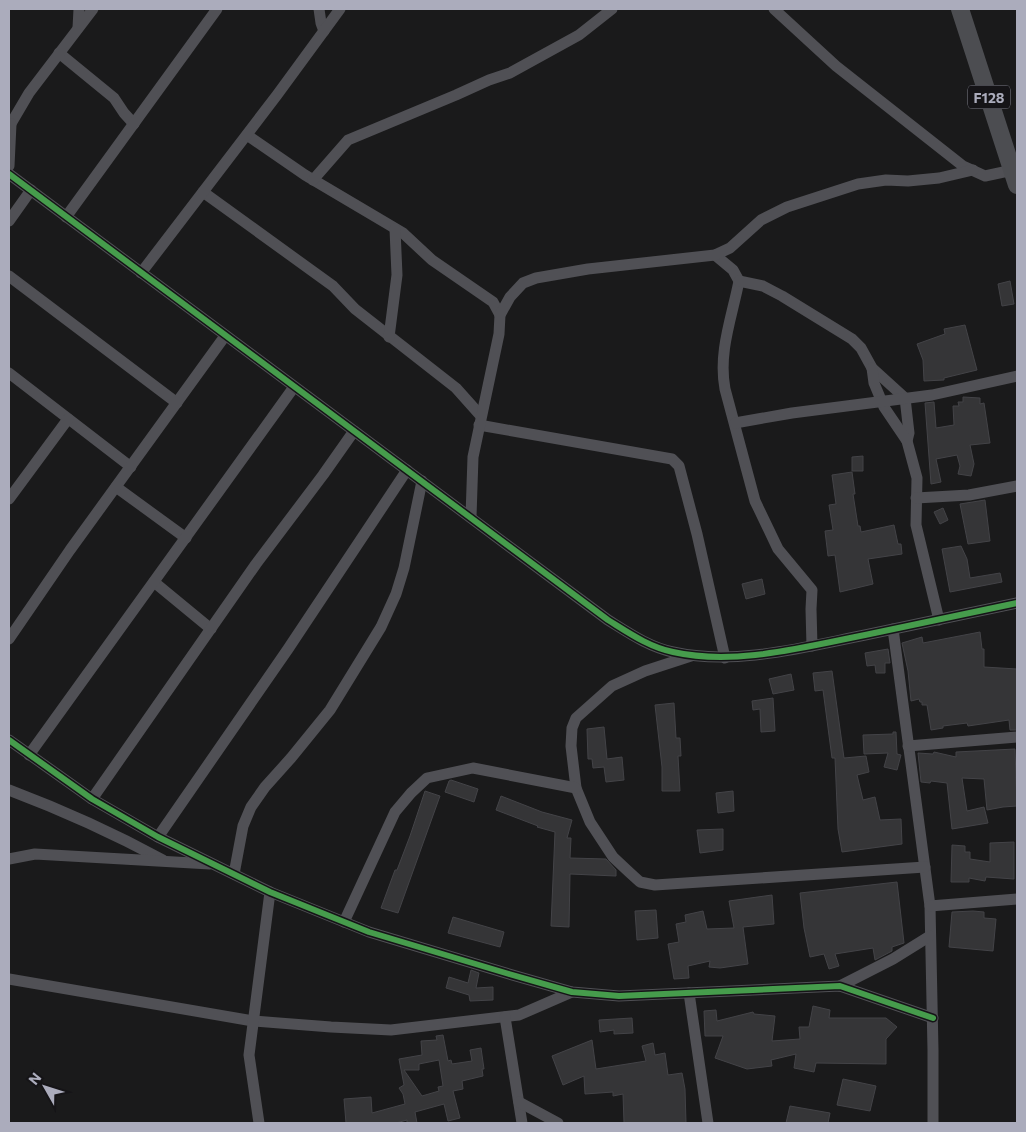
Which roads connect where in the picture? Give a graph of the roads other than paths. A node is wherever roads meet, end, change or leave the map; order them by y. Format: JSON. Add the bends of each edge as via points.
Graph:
{"nodes":[{"id":1,"x":79,"y":9,"type":"edge"},
{"id":2,"x":93,"y":9,"type":"edge"},
{"id":3,"x":218,"y":9,"type":"edge"},
{"id":4,"x":319,"y":9,"type":"edge"},
{"id":5,"x":612,"y":9,"type":"edge"},
{"id":6,"x":774,"y":9,"type":"edge"},
{"id":7,"x":960,"y":9,"type":"edge"},
{"id":8,"x":337,"y":10,"type":"edge"},
{"id":9,"x":78,"y":28,"type":"junction"},
{"id":10,"x":324,"y":31,"type":"junction"},
{"id":11,"x":59,"y":53,"type":"junction"},
{"id":12,"x":134,"y":124,"type":"junction"},
{"id":13,"x":10,"y":126,"type":"edge"},
{"id":14,"x":246,"y":135,"type":"junction"},
{"id":15,"x":9,"y":166,"type":"edge"},
{"id":16,"x":973,"y":170,"type":"junction"},
{"id":17,"x":9,"y":174,"type":"edge"},
{"id":18,"x":1015,"y":178,"type":"edge"},
{"id":19,"x":312,"y":180,"type":"junction"},
{"id":20,"x":31,"y":190,"type":"junction"},
{"id":21,"x":203,"y":192,"type":"junction"},
{"id":22,"x":66,"y":217,"type":"junction"},
{"id":23,"x":9,"y":222,"type":"edge"},
{"id":24,"x":396,"y":229,"type":"junction"},
{"id":25,"x":715,"y":254,"type":"junction"},
{"id":26,"x":141,"y":273,"type":"junction"},
{"id":27,"x":9,"y":276,"type":"edge"},
{"id":28,"x":739,"y":281,"type":"junction"},
{"id":29,"x":500,"y":315,"type":"junction"},
{"id":30,"x":225,"y":336,"type":"junction"},
{"id":31,"x":389,"y":337,"type":"junction"},
{"id":32,"x":872,"y":368,"type":"junction"},
{"id":33,"x":9,"y":373,"type":"edge"},
{"id":34,"x":1017,"y":376,"type":"edge"},
{"id":35,"x":294,"y":387,"type":"junction"},
{"id":36,"x":904,"y":398,"type":"junction"},
{"id":37,"x":882,"y":402,"type":"junction"},
{"id":38,"x":176,"y":403,"type":"junction"},
{"id":39,"x":68,"y":419,"type":"junction"},
{"id":40,"x":480,"y":420,"type":"junction"},
{"id":41,"x":735,"y":423,"type":"junction"},
{"id":42,"x":354,"y":431,"type":"junction"},
{"id":43,"x":907,"y":441,"type":"junction"},
{"id":44,"x":131,"y":467,"type":"junction"},
{"id":45,"x":407,"y":470,"type":"junction"},
{"id":46,"x":422,"y":481,"type":"junction"},
{"id":47,"x":1017,"y":486,"type":"edge"},
{"id":48,"x":116,"y":487,"type":"junction"},
{"id":49,"x":916,"y":498,"type":"junction"},
{"id":50,"x":9,"y":499,"type":"edge"},
{"id":51,"x":471,"y":517,"type":"junction"},
{"id":52,"x":186,"y":538,"type":"junction"},
{"id":53,"x":154,"y":582,"type":"junction"},
{"id":54,"x":1017,"y":603,"type":"edge"},
{"id":55,"x":939,"y":620,"type":"junction"},
{"id":56,"x":211,"y":629,"type":"junction"},
{"id":57,"x":893,"y":629,"type":"junction"},
{"id":58,"x":9,"y":639,"type":"edge"},
{"id":59,"x":812,"y":646,"type":"junction"},
{"id":60,"x":693,"y":656,"type":"junction"},
{"id":61,"x":725,"y":658,"type":"junction"},
{"id":62,"x":1017,"y":737,"type":"edge"},
{"id":63,"x":9,"y":740,"type":"edge"},
{"id":64,"x":908,"y":746,"type":"junction"},
{"id":65,"x":29,"y":754,"type":"junction"},
{"id":66,"x":576,"y":788,"type":"junction"},
{"id":67,"x":9,"y":790,"type":"edge"},
{"id":68,"x":92,"y":799,"type":"junction"},
{"id":69,"x":158,"y":837,"type":"junction"},
{"id":70,"x":9,"y":859,"type":"edge"},
{"id":71,"x":167,"y":862,"type":"junction"},
{"id":72,"x":214,"y":864,"type":"junction"},
{"id":73,"x":925,"y":867,"type":"junction"},
{"id":74,"x":234,"y":874,"type":"junction"},
{"id":75,"x":270,"y":892,"type":"junction"},
{"id":76,"x":1017,"y":899,"type":"edge"},
{"id":77,"x":930,"y":906,"type":"junction"},
{"id":78,"x":344,"y":922,"type":"junction"},
{"id":79,"x":930,"y":936,"type":"junction"},
{"id":80,"x":9,"y":980,"type":"edge"},
{"id":81,"x":840,"y":986,"type":"junction"},
{"id":82,"x":572,"y":992,"type":"junction"},
{"id":83,"x":689,"y":993,"type":"junction"},
{"id":84,"x":505,"y":1017,"type":"junction"},
{"id":85,"x":932,"y":1018,"type":"junction"},
{"id":86,"x":253,"y":1021,"type":"junction"},
{"id":87,"x":519,"y":1102,"type":"junction"},
{"id":88,"x":259,"y":1123,"type":"edge"},
{"id":89,"x":522,"y":1123,"type":"edge"},
{"id":90,"x":558,"y":1123,"type":"edge"},
{"id":91,"x":708,"y":1123,"type":"edge"},
{"id":92,"x":933,"y":1123,"type":"edge"}],
"edges":[{"from":1,"to":9,"type":"street"},
{"from":2,"to":9,"type":"street"},
{"from":3,"to":12,"type":"street"},
{"from":4,"to":10,"type":"street"},
{"from":5,"to":19,"type":"street","via":[[579,35],[510,73],[348,140]]},
{"from":6,"to":16,"type":"street","via":[[836,66],[963,166]]},
{"from":7,"to":18,"type":"main road","number":"F128"},
{"from":8,"to":10,"type":"street"},
{"from":9,"to":11,"type":"street"},
{"from":10,"to":14,"type":"street"},
{"from":11,"to":12,"type":"street","via":[[114,98]]},
{"from":11,"to":13,"type":"street","via":[[29,93]]},
{"from":12,"to":22,"type":"street"},
{"from":13,"to":15,"type":"street"},
{"from":14,"to":19,"type":"street"},
{"from":14,"to":21,"type":"street"},
{"from":16,"to":18,"type":"street","via":[[985,176]]},
{"from":16,"to":25,"type":"street","via":[[939,178],[858,184],[786,207],[761,220],[730,248]]},
{"from":17,"to":20,"type":"street"},
{"from":19,"to":24,"type":"street"},
{"from":20,"to":22,"type":"street"},
{"from":20,"to":23,"type":"street"},
{"from":21,"to":26,"type":"street"},
{"from":21,"to":31,"type":"street","via":[[333,286]]},
{"from":22,"to":26,"type":"street"},
{"from":24,"to":29,"type":"street","via":[[432,260],[493,302]]},
{"from":24,"to":31,"type":"street","via":[[397,275]]},
{"from":25,"to":28,"type":"street","via":[[733,270]]},
{"from":25,"to":29,"type":"street","via":[[536,278],[523,283]]},
{"from":26,"to":30,"type":"street"},
{"from":27,"to":38,"type":"street"},
{"from":28,"to":32,"type":"street","via":[[776,292],[852,339]]},
{"from":28,"to":41,"type":"street","via":[[722,373]]},
{"from":29,"to":40,"type":"street","via":[[499,334]]},
{"from":30,"to":35,"type":"street"},
{"from":30,"to":38,"type":"street"},
{"from":31,"to":40,"type":"street","via":[[456,388]]},
{"from":32,"to":36,"type":"street"},
{"from":32,"to":37,"type":"street"},
{"from":33,"to":39,"type":"street"},
{"from":34,"to":36,"type":"street"},
{"from":35,"to":42,"type":"street"},
{"from":35,"to":52,"type":"street"},
{"from":36,"to":37,"type":"street"},
{"from":36,"to":43,"type":"street","via":[[909,433]]},
{"from":37,"to":41,"type":"street"},
{"from":37,"to":43,"type":"street"},
{"from":38,"to":44,"type":"street"},
{"from":39,"to":44,"type":"street"},
{"from":39,"to":50,"type":"street"},
{"from":40,"to":51,"type":"street","via":[[473,457]]},
{"from":40,"to":61,"type":"street","via":[[672,459],[679,466],[698,534]]},
{"from":41,"to":59,"type":"street","via":[[755,501],[778,549],[812,590]]},
{"from":42,"to":45,"type":"street"},
{"from":42,"to":56,"type":"street"},
{"from":43,"to":49,"type":"street","via":[[917,478]]},
{"from":44,"to":48,"type":"street"},
{"from":45,"to":46,"type":"street"},
{"from":45,"to":69,"type":"street"},
{"from":46,"to":51,"type":"street"},
{"from":46,"to":74,"type":"street","via":[[404,568],[381,627],[330,710],[251,807],[243,826]]},
{"from":47,"to":49,"type":"street","via":[[969,495]]},
{"from":48,"to":52,"type":"street"},
{"from":48,"to":58,"type":"street"},
{"from":49,"to":55,"type":"street","via":[[916,525]]},
{"from":51,"to":60,"type":"street","via":[[608,620],[646,643]]},
{"from":52,"to":53,"type":"street"},
{"from":53,"to":56,"type":"street"},
{"from":53,"to":65,"type":"street"},
{"from":54,"to":55,"type":"street"},
{"from":55,"to":57,"type":"street"},
{"from":56,"to":68,"type":"street"},
{"from":57,"to":59,"type":"street"},
{"from":57,"to":64,"type":"street"},
{"from":59,"to":61,"type":"street"},
{"from":60,"to":61,"type":"street"},
{"from":60,"to":66,"type":"street","via":[[645,671],[612,686],[576,718],[571,746]]},
{"from":62,"to":64,"type":"street"},
{"from":63,"to":65,"type":"street"},
{"from":64,"to":73,"type":"street"},
{"from":65,"to":68,"type":"street"},
{"from":66,"to":73,"type":"street","via":[[590,822],[613,857],[640,882],[655,885]]},
{"from":66,"to":78,"type":"street","via":[[474,768],[427,778],[395,812]]},
{"from":67,"to":71,"type":"street","via":[[123,839]]},
{"from":68,"to":69,"type":"street"},
{"from":69,"to":72,"type":"street"},
{"from":70,"to":71,"type":"street","via":[[36,854]]},
{"from":71,"to":72,"type":"street"},
{"from":72,"to":74,"type":"street"},
{"from":73,"to":77,"type":"street"},
{"from":74,"to":75,"type":"street"},
{"from":75,"to":78,"type":"street"},
{"from":75,"to":86,"type":"street"},
{"from":76,"to":77,"type":"street"},
{"from":77,"to":79,"type":"street"},
{"from":78,"to":82,"type":"street"},
{"from":79,"to":81,"type":"street"},
{"from":79,"to":85,"type":"street"},
{"from":80,"to":86,"type":"street"},
{"from":81,"to":83,"type":"street"},
{"from":81,"to":85,"type":"street"},
{"from":82,"to":83,"type":"street","via":[[619,996]]},
{"from":82,"to":84,"type":"street","via":[[519,1015]]},
{"from":83,"to":91,"type":"street"},
{"from":84,"to":86,"type":"street","via":[[390,1030]]},
{"from":84,"to":87,"type":"street"},
{"from":85,"to":92,"type":"street"},
{"from":86,"to":88,"type":"street","via":[[249,1055]]},
{"from":87,"to":89,"type":"street"},
{"from":87,"to":90,"type":"street"}]}
